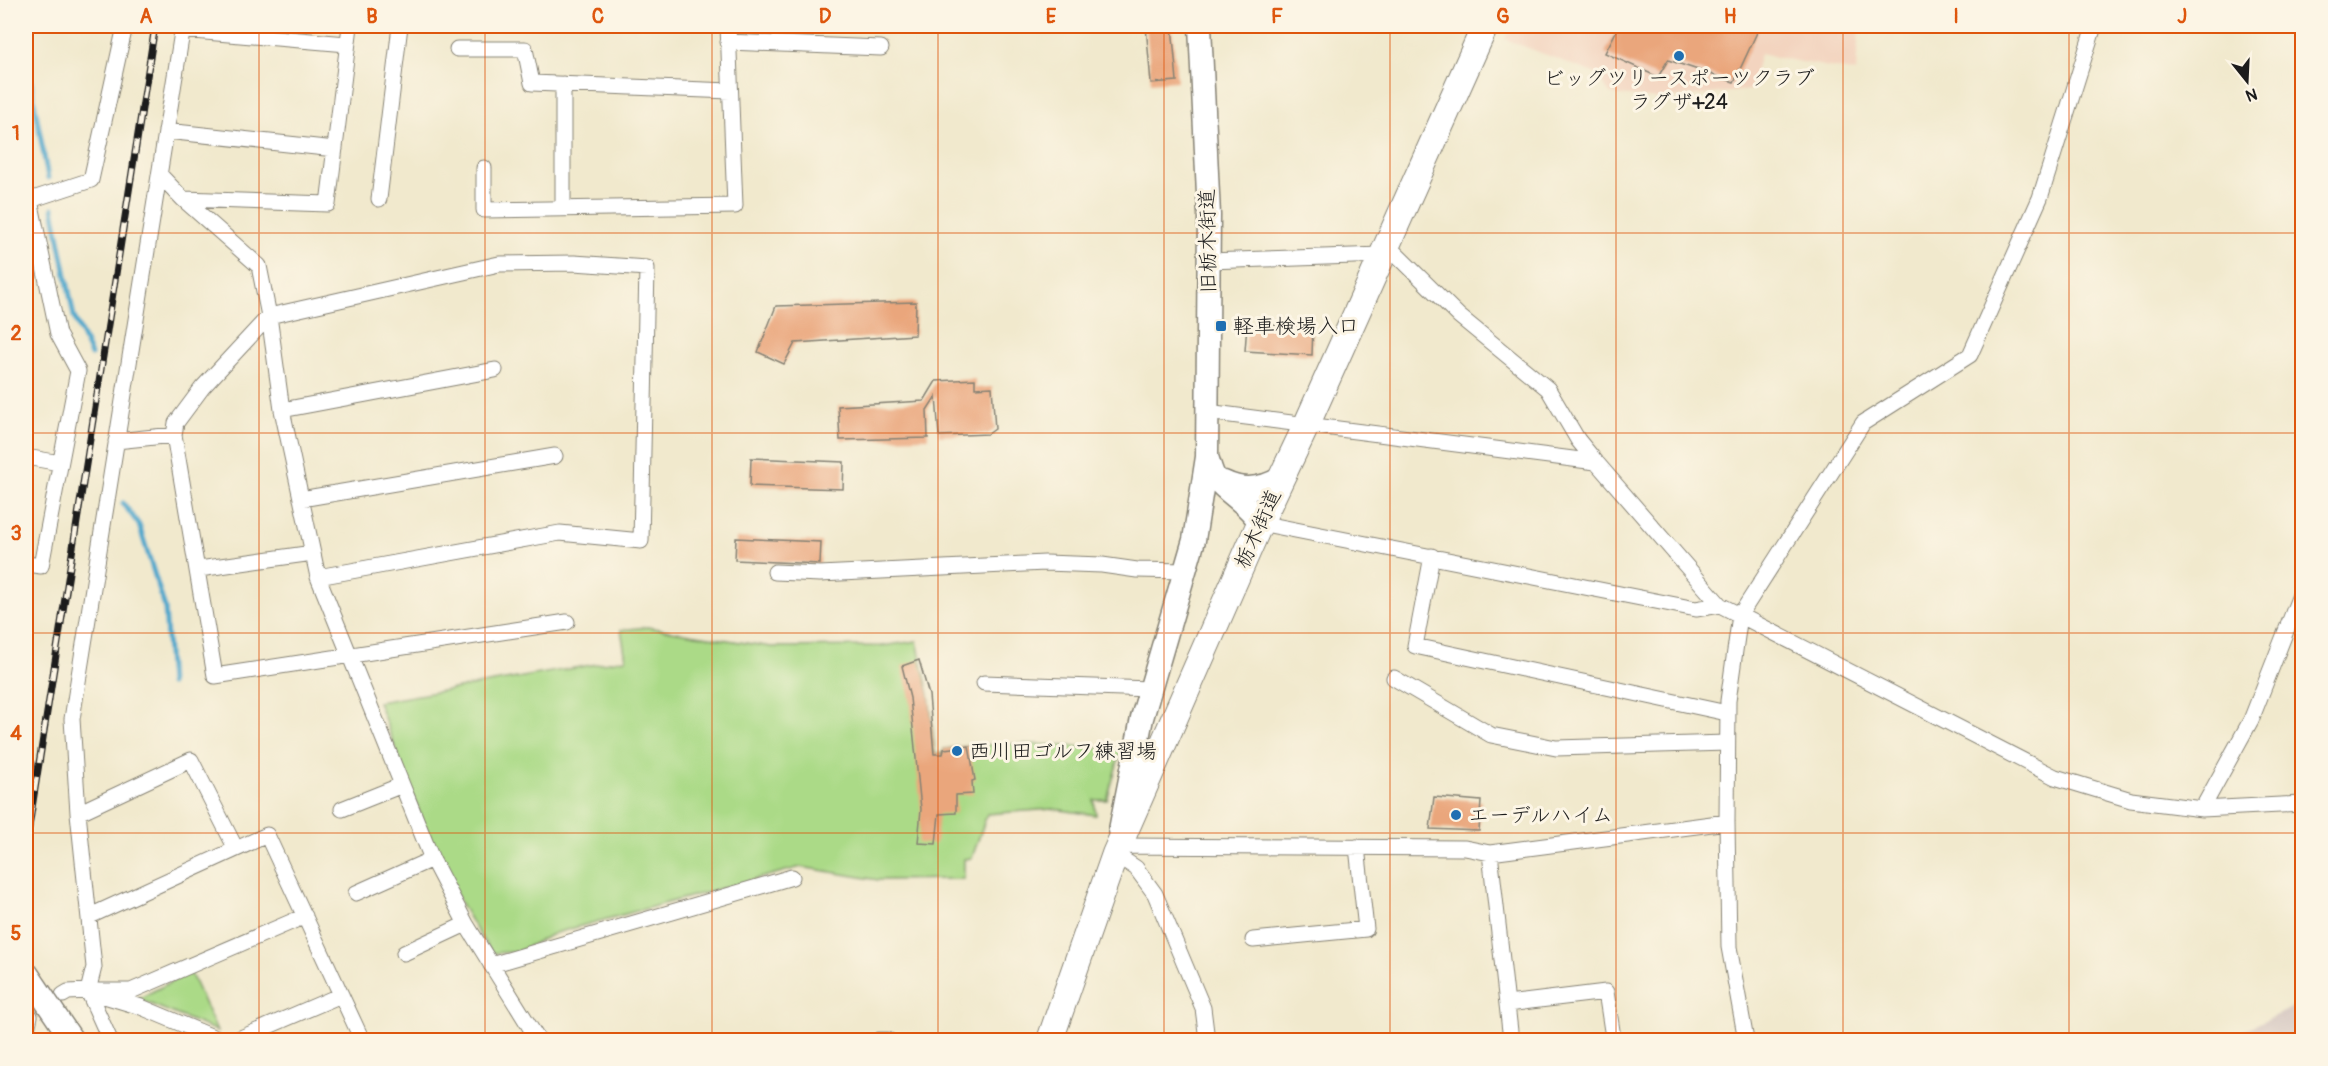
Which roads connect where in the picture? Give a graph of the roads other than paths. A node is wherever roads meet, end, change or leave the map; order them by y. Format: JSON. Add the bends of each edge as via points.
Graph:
{"nodes":[{"id":1,"x":125,"y":26,"type":"edge"},
{"id":2,"x":350,"y":26,"type":"edge"},
{"id":3,"x":400,"y":26,"type":"edge"},
{"id":4,"x":728,"y":26,"type":"edge"},
{"id":5,"x":1200,"y":26,"type":"edge"},
{"id":6,"x":1485,"y":26,"type":"edge"},
{"id":7,"x":2094,"y":26,"type":"edge"},
{"id":8,"x":183,"y":28,"type":"edge"},
{"id":9,"x":728,"y":42,"type":"junction"},
{"id":10,"x":348,"y":44,"type":"junction"},
{"id":11,"x":881,"y":48,"type":"dead end"},
{"id":12,"x":457,"y":49,"type":"dead end"},
{"id":13,"x":563,"y":84,"type":"junction"},
{"id":14,"x":730,"y":91,"type":"junction"},
{"id":15,"x":166,"y":131,"type":"junction"},
{"id":16,"x":335,"y":149,"type":"junction"},
{"id":17,"x":484,"y":168,"type":"dead end"},
{"id":18,"x":160,"y":175,"type":"junction"},
{"id":19,"x":183,"y":198,"type":"junction"},
{"id":20,"x":379,"y":199,"type":"dead end"},
{"id":21,"x":563,"y":208,"type":"junction"},
{"id":22,"x":1384,"y":250,"type":"junction"},
{"id":23,"x":1209,"y":261,"type":"junction"},
{"id":24,"x":269,"y":316,"type":"junction"},
{"id":25,"x":495,"y":370,"type":"dead end"},
{"id":26,"x":282,"y":410,"type":"junction"},
{"id":27,"x":1207,"y":412,"type":"junction"},
{"id":28,"x":1306,"y":426,"type":"junction"},
{"id":29,"x":174,"y":435,"type":"junction"},
{"id":30,"x":116,"y":441,"type":"junction"},
{"id":31,"x":555,"y":456,"type":"dead end"},
{"id":32,"x":26,"y":457,"type":"edge"},
{"id":33,"x":1596,"y":462,"type":"junction"},
{"id":34,"x":60,"y":463,"type":"junction"},
{"id":35,"x":1211,"y":467,"type":"junction"},
{"id":36,"x":1281,"y":478,"type":"junction"},
{"id":37,"x":301,"y":499,"type":"junction"},
{"id":38,"x":1260,"y":523,"type":"junction"},
{"id":39,"x":313,"y":553,"type":"junction"},
{"id":40,"x":1432,"y":556,"type":"junction"},
{"id":41,"x":26,"y":564,"type":"edge"},
{"id":42,"x":199,"y":569,"type":"junction"},
{"id":43,"x":1185,"y":570,"type":"junction"},
{"id":44,"x":775,"y":572,"type":"dead end"},
{"id":45,"x":318,"y":577,"type":"junction"},
{"id":46,"x":2302,"y":590,"type":"edge"},
{"id":47,"x":1720,"y":605,"type":"junction"},
{"id":48,"x":1740,"y":615,"type":"junction"},
{"id":49,"x":567,"y":622,"type":"dead end"},
{"id":50,"x":351,"y":655,"type":"junction"},
{"id":51,"x":1394,"y":678,"type":"dead end"},
{"id":52,"x":984,"y":683,"type":"dead end"},
{"id":53,"x":1150,"y":689,"type":"junction"},
{"id":54,"x":1727,"y":713,"type":"junction"},
{"id":55,"x":1727,"y":743,"type":"junction"},
{"id":56,"x":402,"y":785,"type":"junction"},
{"id":57,"x":2302,"y":804,"type":"edge"},
{"id":58,"x":342,"y":809,"type":"dead end"},
{"id":59,"x":2202,"y":809,"type":"junction"},
{"id":60,"x":78,"y":813,"type":"junction"},
{"id":61,"x":1727,"y":822,"type":"junction"},
{"id":62,"x":1357,"y":847,"type":"junction"},
{"id":63,"x":236,"y":849,"type":"junction"},
{"id":64,"x":1117,"y":850,"type":"junction"},
{"id":65,"x":1490,"y":853,"type":"junction"},
{"id":66,"x":432,"y":859,"type":"junction"},
{"id":67,"x":792,"y":877,"type":"dead end"},
{"id":68,"x":356,"y":892,"type":"dead end"},
{"id":69,"x":90,"y":916,"type":"junction"},
{"id":70,"x":305,"y":916,"type":"junction"},
{"id":71,"x":466,"y":924,"type":"junction"},
{"id":72,"x":1253,"y":940,"type":"dead end"},
{"id":73,"x":404,"y":952,"type":"dead end"},
{"id":74,"x":491,"y":965,"type":"junction"},
{"id":75,"x":26,"y":972,"type":"edge"},
{"id":76,"x":88,"y":992,"type":"junction"},
{"id":77,"x":63,"y":995,"type":"dead end"},
{"id":78,"x":341,"y":995,"type":"junction"},
{"id":79,"x":1507,"y":1004,"type":"junction"},
{"id":80,"x":30,"y":1016,"type":"dead end"},
{"id":81,"x":1613,"y":1037,"type":"dead end"},
{"id":82,"x":31,"y":1041,"type":"edge"},
{"id":83,"x":72,"y":1041,"type":"edge"},
{"id":84,"x":110,"y":1041,"type":"edge"},
{"id":85,"x":220,"y":1041,"type":"edge"},
{"id":86,"x":236,"y":1041,"type":"edge"},
{"id":87,"x":362,"y":1041,"type":"edge"},
{"id":88,"x":538,"y":1041,"type":"edge"},
{"id":89,"x":879,"y":1041,"type":"edge"},
{"id":90,"x":888,"y":1041,"type":"edge"},
{"id":91,"x":1050,"y":1041,"type":"edge"},
{"id":92,"x":1207,"y":1041,"type":"edge"},
{"id":93,"x":1511,"y":1041,"type":"edge"},
{"id":94,"x":1746,"y":1041,"type":"edge"}],
"edges":[{"from":1,"to":34,"type":"street","via":[[91,180],[30,200],[58,334],[78,371]]},
{"from":2,"to":10,"type":"street"},
{"from":3,"to":20,"type":"street"},
{"from":4,"to":9,"type":"street"},
{"from":5,"to":23,"type":"main road","name":"旧栃木街道"},
{"from":6,"to":22,"type":"main road","name":"栃木街道"},
{"from":7,"to":48,"type":"street","via":[[2040,198],[1970,355],[1863,423]]},
{"from":8,"to":10,"type":"street"},
{"from":8,"to":15,"type":"street"},
{"from":9,"to":11,"type":"street"},
{"from":9,"to":14,"type":"street"},
{"from":10,"to":16,"type":"street"},
{"from":12,"to":13,"type":"street","via":[[525,49],[532,83]]},
{"from":13,"to":14,"type":"street"},
{"from":13,"to":21,"type":"street"},
{"from":14,"to":21,"type":"street","via":[[735,206]]},
{"from":15,"to":16,"type":"street"},
{"from":15,"to":18,"type":"street"},
{"from":16,"to":19,"type":"street","via":[[328,204]]},
{"from":17,"to":21,"type":"street","via":[[484,210]]},
{"from":18,"to":19,"type":"street"},
{"from":18,"to":30,"type":"street"},
{"from":19,"to":24,"type":"street","via":[[259,266]]},
{"from":22,"to":23,"type":"street"},
{"from":22,"to":28,"type":"main road","name":"栃木街道"},
{"from":22,"to":33,"type":"street","via":[[1548,388],[1578,440]]},
{"from":23,"to":27,"type":"main road","name":"旧栃木街道"},
{"from":24,"to":26,"type":"street"},
{"from":24,"to":29,"type":"street","via":[[202,388],[176,423]]},
{"from":24,"to":45,"type":"street","via":[[499,264],[574,263],[647,268],[641,541],[560,533]]},
{"from":25,"to":26,"type":"street"},
{"from":26,"to":37,"type":"street"},
{"from":27,"to":28,"type":"street"},
{"from":27,"to":35,"type":"main road","name":"旧栃木街道"},
{"from":28,"to":33,"type":"street"},
{"from":28,"to":36,"type":"main road","name":"栃木街道"},
{"from":29,"to":30,"type":"street"},
{"from":29,"to":42,"type":"street"},
{"from":30,"to":60,"type":"street","via":[[72,719]]},
{"from":31,"to":37,"type":"street"},
{"from":32,"to":34,"type":"street"},
{"from":33,"to":47,"type":"street"},
{"from":34,"to":41,"type":"street","via":[[41,566]]},
{"from":35,"to":36,"type":"main road","via":[[1232,486],[1256,489]]},
{"from":35,"to":38,"type":"main road"},
{"from":35,"to":43,"type":"main road","name":"旧栃木街道"},
{"from":35,"to":53,"type":"main road","via":[[1202,545],[1161,681]]},
{"from":36,"to":38,"type":"main road","name":"栃木街道"},
{"from":37,"to":39,"type":"street"},
{"from":38,"to":40,"type":"street"},
{"from":38,"to":64,"type":"main road","name":"栃木街道"},
{"from":39,"to":42,"type":"street"},
{"from":39,"to":45,"type":"street"},
{"from":40,"to":47,"type":"street","via":[[1696,609]]},
{"from":40,"to":54,"type":"street","via":[[1415,645]]},
{"from":42,"to":50,"type":"street","via":[[215,676]]},
{"from":43,"to":44,"type":"street","via":[[1045,563],[820,574]]},
{"from":43,"to":53,"type":"main road","name":"旧栃木街道"},
{"from":45,"to":50,"type":"street"},
{"from":46,"to":59,"type":"street","via":[[2251,720]]},
{"from":47,"to":48,"type":"street"},
{"from":48,"to":54,"type":"street"},
{"from":48,"to":59,"type":"street","via":[[2055,777],[2131,800]]},
{"from":49,"to":50,"type":"street"},
{"from":50,"to":56,"type":"street"},
{"from":51,"to":55,"type":"street","via":[[1491,735],[1556,748]]},
{"from":52,"to":53,"type":"street"},
{"from":53,"to":64,"type":"main road","name":"旧栃木街道"},
{"from":54,"to":55,"type":"street"},
{"from":55,"to":61,"type":"street"},
{"from":56,"to":58,"type":"street"},
{"from":56,"to":66,"type":"street"},
{"from":57,"to":59,"type":"street"},
{"from":60,"to":63,"type":"street","via":[[191,760]]},
{"from":60,"to":69,"type":"street"},
{"from":61,"to":65,"type":"street"},
{"from":61,"to":94,"type":"street","via":[[1729,947]]},
{"from":62,"to":64,"type":"street"},
{"from":62,"to":65,"type":"street","via":[[1466,848]]},
{"from":62,"to":72,"type":"street","via":[[1366,929]]},
{"from":63,"to":69,"type":"street"},
{"from":63,"to":70,"type":"street","via":[[267,835]]},
{"from":64,"to":91,"type":"main road","name":"栃木街道"},
{"from":64,"to":92,"type":"street","via":[[1155,894],[1203,1008]]},
{"from":65,"to":79,"type":"street"},
{"from":66,"to":68,"type":"street"},
{"from":66,"to":71,"type":"street"},
{"from":67,"to":74,"type":"street"},
{"from":69,"to":76,"type":"street","via":[[94,967]]},
{"from":70,"to":76,"type":"street","via":[[131,991]]},
{"from":70,"to":78,"type":"street"},
{"from":71,"to":73,"type":"street"},
{"from":71,"to":74,"type":"street"},
{"from":74,"to":88,"type":"street"},
{"from":75,"to":83,"type":"main road","bridge":true},
{"from":76,"to":77,"type":"street"},
{"from":76,"to":84,"type":"street"},
{"from":76,"to":85,"type":"street","via":[[141,1007]]},
{"from":78,"to":86,"type":"street"},
{"from":78,"to":87,"type":"street"},
{"from":79,"to":81,"type":"street","via":[[1606,992]]},
{"from":79,"to":93,"type":"street"},
{"from":80,"to":82,"type":"street","via":[[26,1034]]},
{"from":89,"to":90,"type":"street"}]}
